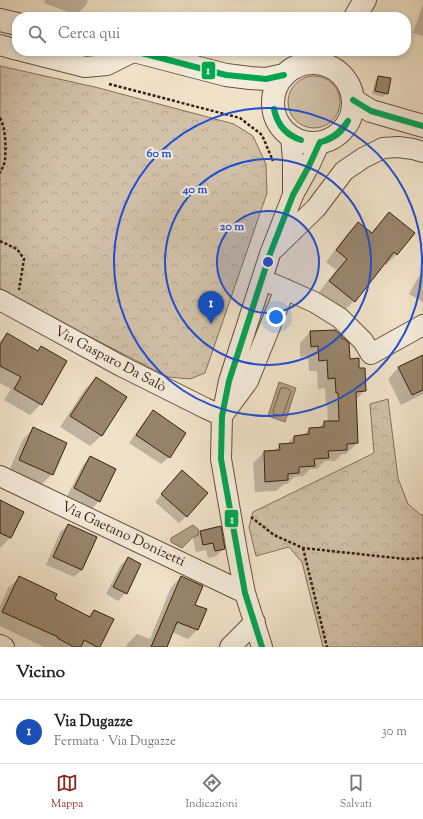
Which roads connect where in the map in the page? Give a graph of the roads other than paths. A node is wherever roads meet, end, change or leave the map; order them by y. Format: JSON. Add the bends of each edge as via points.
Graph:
{"nodes":[{"id":1,"x":365,"y":0,"type":"edge"},
{"id":2,"x":358,"y":12,"type":"edge"},
{"id":3,"x":0,"y":20,"type":"edge"},
{"id":4,"x":12,"y":23,"type":"edge"},
{"id":5,"x":0,"y":45,"type":"edge"},
{"id":6,"x":12,"y":49,"type":"edge"},
{"id":7,"x":43,"y":56,"type":"edge"},
{"id":8,"x":125,"y":56,"type":"edge"},
{"id":9,"x":154,"y":56,"type":"edge"},
{"id":10,"x":338,"y":56,"type":"edge"},
{"id":11,"x":315,"y":57,"type":"edge"},
{"id":12,"x":341,"y":74,"type":"junction"},
{"id":13,"x":226,"y":75,"type":"junction"},
{"id":14,"x":284,"y":75,"type":"junction"},
{"id":15,"x":353,"y":100,"type":"junction"},
{"id":16,"x":273,"y":104,"type":"junction"},
{"id":17,"x":413,"y":123,"type":"edge"},
{"id":18,"x":345,"y":126,"type":"junction"},
{"id":19,"x":291,"y":136,"type":"junction"},
{"id":20,"x":320,"y":142,"type":"junction"},
{"id":21,"x":423,"y":152,"type":"edge"},
{"id":22,"x":293,"y":195,"type":"junction"},
{"id":23,"x":270,"y":254,"type":"junction"},
{"id":24,"x":261,"y":280,"type":"junction"},
{"id":25,"x":284,"y":289,"type":"junction"},
{"id":26,"x":8,"y":305,"type":"edge"},
{"id":27,"x":423,"y":325,"type":"edge"},
{"id":28,"x":222,"y":416,"type":"junction"},
{"id":29,"x":0,"y":476,"type":"edge"},
{"id":30,"x":245,"y":593,"type":"junction"},
{"id":31,"x":255,"y":622,"type":"junction"},
{"id":32,"x":0,"y":645,"type":"edge"},
{"id":33,"x":4,"y":647,"type":"edge"},
{"id":34,"x":230,"y":647,"type":"edge"},
{"id":35,"x":262,"y":647,"type":"edge"}],
"edges":[{"from":1,"to":2,"type":"street"},
{"from":3,"to":4,"type":"street"},
{"from":5,"to":6,"type":"street"},
{"from":7,"to":8,"type":"street","via":[[85,66],[107,65]]},
{"from":9,"to":13,"type":"street"},
{"from":10,"to":12,"type":"street"},
{"from":11,"to":12,"type":"street","via":[[321,64]]},
{"from":11,"to":14,"type":"street"},
{"from":12,"to":15,"type":"street","via":[[351,90]]},
{"from":13,"to":14,"type":"street","via":[[266,78]]},
{"from":13,"to":16,"type":"street"},
{"from":14,"to":16,"type":"street","via":[[274,94]]},
{"from":15,"to":17,"type":"street","via":[[371,111]]},
{"from":15,"to":18,"type":"street","via":[[350,118]]},
{"from":16,"to":19,"type":"street","via":[[275,117],[281,128]]},
{"from":17,"to":18,"type":"street"},
{"from":18,"to":20,"type":"street","via":[[338,134]]},
{"from":19,"to":20,"type":"street","via":[[300,141]]},
{"from":19,"to":22,"type":"street"},
{"from":20,"to":22,"type":"street"},
{"from":21,"to":23,"type":"street","via":[[398,147],[383,148],[363,158],[344,171],[316,208]]},
{"from":22,"to":23,"type":"street"},
{"from":23,"to":24,"type":"street"},
{"from":24,"to":25,"type":"street"},
{"from":24,"to":28,"type":"street","via":[[228,381]]},
{"from":25,"to":27,"type":"street","via":[[314,302],[340,318],[363,341],[371,354]]},
{"from":25,"to":28,"type":"street","via":[[248,381]]},
{"from":26,"to":28,"type":"street","name":"Via Gasparo Da Salò","via":[[120,366]]},
{"from":28,"to":30,"type":"street","via":[[222,459]]},
{"from":29,"to":30,"type":"street","name":"Via Gaetano Donizetti"},
{"from":30,"to":31,"type":"street"},
{"from":31,"to":34,"type":"street"},
{"from":31,"to":35,"type":"street"},
{"from":32,"to":33,"type":"street"}]}
